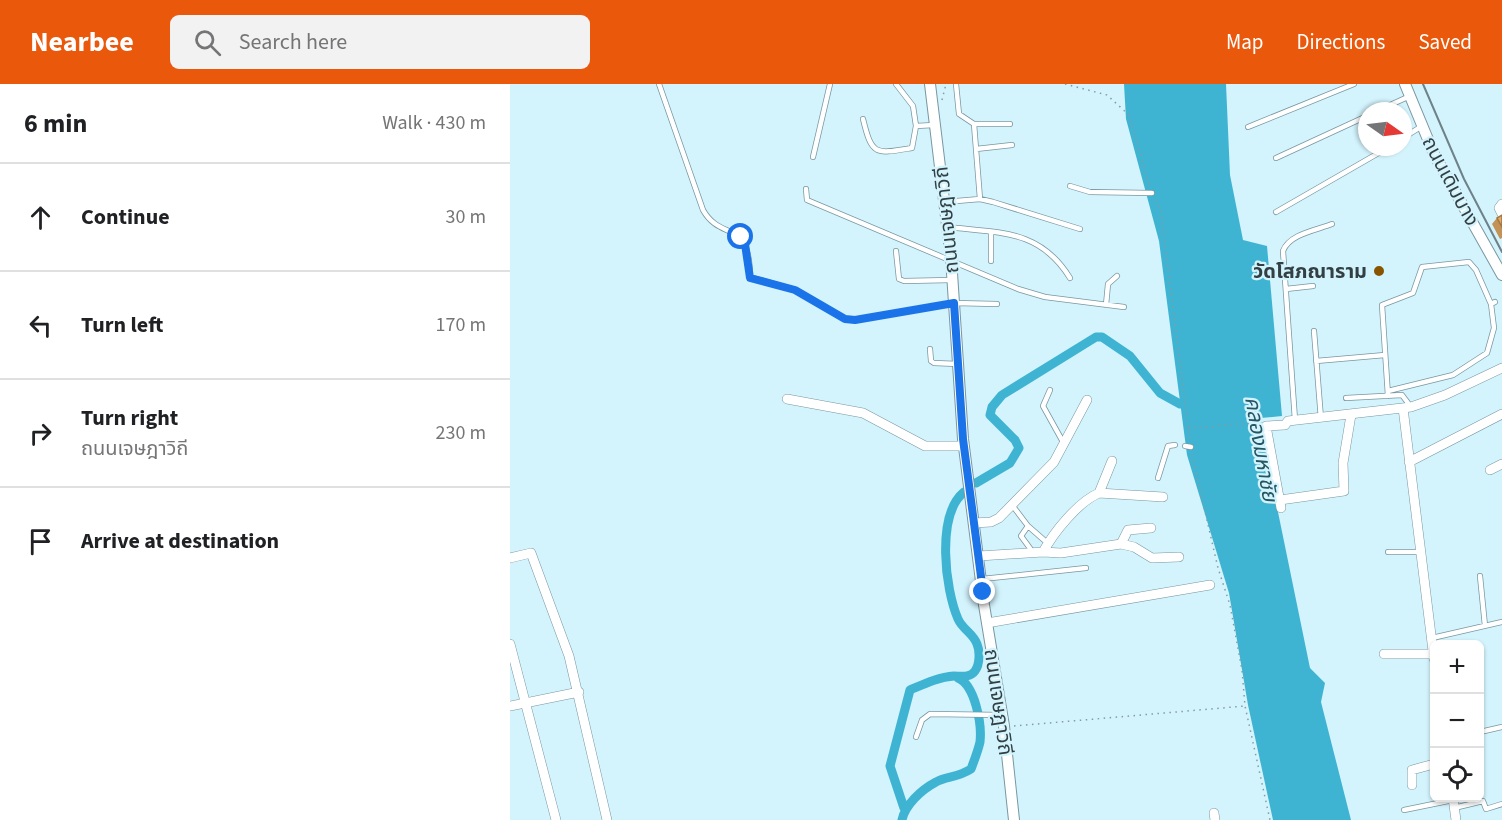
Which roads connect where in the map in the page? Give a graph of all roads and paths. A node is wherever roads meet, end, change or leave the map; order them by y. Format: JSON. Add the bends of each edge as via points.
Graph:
{"nodes":[{"id":1,"x":659,"y":84,"type":"edge"},
{"id":2,"x":830,"y":84,"type":"edge"},
{"id":3,"x":896,"y":84,"type":"edge"},
{"id":4,"x":930,"y":84,"type":"edge"},
{"id":5,"x":956,"y":84,"type":"edge"},
{"id":6,"x":1065,"y":84,"type":"edge"},
{"id":7,"x":1354,"y":84,"type":"edge"},
{"id":8,"x":1404,"y":84,"type":"edge"},
{"id":9,"x":1410,"y":96,"type":"junction"},
{"id":10,"x":1397,"y":102,"type":"edge"},
{"id":11,"x":863,"y":119,"type":"dead end"},
{"id":12,"x":1358,"y":120,"type":"edge"},
{"id":13,"x":974,"y":124,"type":"junction"},
{"id":14,"x":1010,"y":124,"type":"dead end"},
{"id":15,"x":935,"y":125,"type":"junction"},
{"id":16,"x":916,"y":126,"type":"junction"},
{"id":17,"x":1422,"y":126,"type":"junction"},
{"id":18,"x":1248,"y":127,"type":"dead end"},
{"id":19,"x":1412,"y":132,"type":"edge"},
{"id":20,"x":1012,"y":145,"type":"dead end"},
{"id":21,"x":976,"y":149,"type":"junction"},
{"id":22,"x":1373,"y":156,"type":"edge"},
{"id":23,"x":813,"y":157,"type":"dead end"},
{"id":24,"x":1276,"y":158,"type":"dead end"},
{"id":25,"x":1070,"y":186,"type":"dead end"},
{"id":26,"x":806,"y":189,"type":"dead end"},
{"id":27,"x":1152,"y":194,"type":"junction"},
{"id":28,"x":980,"y":199,"type":"junction"},
{"id":29,"x":945,"y":202,"type":"junction"},
{"id":30,"x":1502,"y":204,"type":"edge"},
{"id":31,"x":1276,"y":212,"type":"dead end"},
{"id":32,"x":1502,"y":214,"type":"edge"},
{"id":33,"x":1332,"y":224,"type":"dead end"},
{"id":34,"x":948,"y":227,"type":"junction"},
{"id":35,"x":1080,"y":229,"type":"dead end"},
{"id":36,"x":991,"y":232,"type":"junction"},
{"id":37,"x":896,"y":250,"type":"dead end"},
{"id":38,"x":951,"y":258,"type":"junction"},
{"id":39,"x":991,"y":261,"type":"dead end"},
{"id":40,"x":1502,"y":275,"type":"edge"},
{"id":41,"x":1117,"y":276,"type":"dead end"},
{"id":42,"x":1070,"y":278,"type":"dead end"},
{"id":43,"x":952,"y":280,"type":"junction"},
{"id":44,"x":1313,"y":286,"type":"dead end"},
{"id":45,"x":1286,"y":289,"type":"junction"},
{"id":46,"x":954,"y":303,"type":"junction"},
{"id":47,"x":998,"y":304,"type":"dead end"},
{"id":48,"x":1106,"y":304,"type":"junction"},
{"id":49,"x":1124,"y":307,"type":"dead end"},
{"id":50,"x":1314,"y":331,"type":"dead end"},
{"id":51,"x":930,"y":348,"type":"dead end"},
{"id":52,"x":1385,"y":355,"type":"junction"},
{"id":53,"x":1316,"y":361,"type":"junction"},
{"id":54,"x":958,"y":364,"type":"junction"},
{"id":55,"x":1502,"y":368,"type":"edge"},
{"id":56,"x":1050,"y":390,"type":"dead end"},
{"id":57,"x":1388,"y":393,"type":"junction"},
{"id":58,"x":1346,"y":398,"type":"dead end"},
{"id":59,"x":787,"y":399,"type":"dead end"},
{"id":60,"x":1087,"y":400,"type":"dead end"},
{"id":61,"x":1407,"y":407,"type":"junction"},
{"id":62,"x":1502,"y":414,"type":"edge"},
{"id":63,"x":1351,"y":415,"type":"junction"},
{"id":64,"x":1321,"y":419,"type":"junction"},
{"id":65,"x":1295,"y":420,"type":"junction"},
{"id":66,"x":1259,"y":423,"type":"dead end"},
{"id":67,"x":1187,"y":429,"type":"junction"},
{"id":68,"x":1063,"y":442,"type":"junction"},
{"id":69,"x":1174,"y":445,"type":"dead end"},
{"id":70,"x":964,"y":446,"type":"junction"},
{"id":71,"x":1112,"y":461,"type":"dead end"},
{"id":72,"x":1408,"y":462,"type":"junction"},
{"id":73,"x":1502,"y":464,"type":"edge"},
{"id":74,"x":1490,"y":470,"type":"dead end"},
{"id":75,"x":1158,"y":478,"type":"dead end"},
{"id":76,"x":1099,"y":493,"type":"junction"},
{"id":77,"x":1163,"y":497,"type":"dead end"},
{"id":78,"x":1012,"y":506,"type":"junction"},
{"id":79,"x":974,"y":523,"type":"junction"},
{"id":80,"x":1028,"y":526,"type":"junction"},
{"id":81,"x":1151,"y":528,"type":"dead end"},
{"id":82,"x":1044,"y":540,"type":"dead end"},
{"id":83,"x":1122,"y":544,"type":"junction"},
{"id":84,"x":1038,"y":552,"type":"junction"},
{"id":85,"x":1389,"y":552,"type":"dead end"},
{"id":86,"x":1420,"y":552,"type":"junction"},
{"id":87,"x":979,"y":556,"type":"junction"},
{"id":88,"x":1179,"y":557,"type":"dead end"},
{"id":89,"x":510,"y":558,"type":"edge"},
{"id":90,"x":1086,"y":568,"type":"dead end"},
{"id":91,"x":1480,"y":576,"type":"dead end"},
{"id":92,"x":981,"y":579,"type":"junction"},
{"id":93,"x":1210,"y":585,"type":"dead end"},
{"id":94,"x":1502,"y":622,"type":"edge"},
{"id":95,"x":987,"y":623,"type":"junction"},
{"id":96,"x":1485,"y":626,"type":"junction"},
{"id":97,"x":1431,"y":638,"type":"joint"},
{"id":98,"x":510,"y":644,"type":"edge"},
{"id":99,"x":1384,"y":654,"type":"dead end"},
{"id":100,"x":1430,"y":657,"type":"edge"},
{"id":101,"x":579,"y":693,"type":"junction"},
{"id":102,"x":526,"y":703,"type":"junction"},
{"id":103,"x":510,"y":706,"type":"edge"},
{"id":104,"x":1245,"y":706,"type":"junction"},
{"id":105,"x":1003,"y":721,"type":"junction"},
{"id":106,"x":1502,"y":727,"type":"edge"},
{"id":107,"x":1484,"y":731,"type":"edge"},
{"id":108,"x":916,"y":737,"type":"dead end"},
{"id":109,"x":1430,"y":765,"type":"edge"},
{"id":110,"x":1412,"y":785,"type":"dead end"},
{"id":111,"x":1453,"y":802,"type":"edge"},
{"id":112,"x":1483,"y":802,"type":"edge"},
{"id":113,"x":1502,"y":804,"type":"edge"},
{"id":114,"x":1404,"y":810,"type":"dead end"},
{"id":115,"x":556,"y":820,"type":"edge"},
{"id":116,"x":607,"y":820,"type":"edge"},
{"id":117,"x":1014,"y":820,"type":"edge"},
{"id":118,"x":1270,"y":820,"type":"edge"},
{"id":119,"x":1456,"y":820,"type":"edge"}],
"edges":[{"from":1,"to":46,"type":"lane","via":[[704,210],[712,220],[741,237],[750,278],[795,290],[845,319]]},
{"from":2,"to":23,"type":"lane"},
{"from":3,"to":16,"type":"lane","via":[[911,101]]},
{"from":4,"to":15,"type":"street","name":"ถนนเจษฎาวิถี"},
{"from":5,"to":13,"type":"lane","via":[[959,114]]},
{"from":6,"to":27,"type":"path","via":[[1107,95],[1129,115]]},
{"from":7,"to":18,"type":"lane"},
{"from":8,"to":9,"type":"street","name":"ถนนเดิมบาง"},
{"from":9,"to":10,"type":"lane"},
{"from":9,"to":17,"type":"street","name":"ถนนเดิมบาง"},
{"from":11,"to":16,"type":"lane","via":[[870,145],[882,152],[912,148]]},
{"from":12,"to":24,"type":"lane"},
{"from":13,"to":14,"type":"lane"},
{"from":13,"to":21,"type":"lane"},
{"from":15,"to":16,"type":"lane"},
{"from":15,"to":29,"type":"street","name":"ถนนเจษฎาวิถี"},
{"from":17,"to":19,"type":"lane"},
{"from":17,"to":40,"type":"street","name":"ถนนเดิมบาง"},
{"from":20,"to":21,"type":"lane"},
{"from":21,"to":28,"type":"lane"},
{"from":22,"to":31,"type":"lane"},
{"from":25,"to":27,"type":"lane","via":[[1095,192]]},
{"from":26,"to":38,"type":"lane","via":[[807,200]]},
{"from":27,"to":67,"type":"path","via":[[1161,212]]},
{"from":28,"to":29,"type":"lane"},
{"from":28,"to":35,"type":"lane"},
{"from":29,"to":34,"type":"street","name":"ถนนเจษฎาวิถี"},
{"from":30,"to":32,"type":"street"},
{"from":33,"to":45,"type":"lane","via":[[1285,244]]},
{"from":34,"to":36,"type":"lane"},
{"from":34,"to":38,"type":"street","name":"ถนนเจษฎาวิถี"},
{"from":36,"to":39,"type":"lane"},
{"from":36,"to":42,"type":"lane","via":[[1034,242],[1047,250]]},
{"from":37,"to":43,"type":"lane","via":[[899,279]]},
{"from":38,"to":43,"type":"street","name":"ถนนเจษฎาวิถี"},
{"from":38,"to":48,"type":"lane","via":[[1036,295]]},
{"from":41,"to":48,"type":"lane","via":[[1108,284]]},
{"from":43,"to":46,"type":"street","name":"ถนนเจษฎาวิถี"},
{"from":44,"to":45,"type":"lane"},
{"from":45,"to":65,"type":"lane"},
{"from":46,"to":47,"type":"lane"},
{"from":46,"to":54,"type":"street","name":"ถนนเจษฎาวิถี"},
{"from":48,"to":49,"type":"lane"},
{"from":50,"to":53,"type":"lane"},
{"from":51,"to":54,"type":"lane","via":[[934,363]]},
{"from":52,"to":53,"type":"lane"},
{"from":52,"to":57,"type":"lane"},
{"from":52,"to":57,"type":"lane","via":[[1382,305],[1413,293],[1422,267],[1469,262],[1493,303],[1494,328],[1487,353],[1453,375]]},
{"from":53,"to":64,"type":"lane"},
{"from":54,"to":70,"type":"street","name":"ถนนเจษฎาวิถี"},
{"from":55,"to":61,"type":"street","via":[[1445,395]]},
{"from":56,"to":68,"type":"lane","via":[[1043,406]]},
{"from":57,"to":58,"type":"lane"},
{"from":57,"to":61,"type":"lane","via":[[1402,395]]},
{"from":59,"to":70,"type":"street","via":[[863,413],[925,446]]},
{"from":60,"to":68,"type":"street"},
{"from":61,"to":63,"type":"street"},
{"from":61,"to":72,"type":"street"},
{"from":62,"to":72,"type":"street"},
{"from":63,"to":64,"type":"street"},
{"from":63,"to":65,"type":"street","via":[[1343,463],[1344,491],[1280,504],[1266,427]]},
{"from":64,"to":65,"type":"street"},
{"from":66,"to":67,"type":"path"},
{"from":67,"to":104,"type":"path","via":[[1188,447],[1230,605]]},
{"from":68,"to":78,"type":"street","via":[[1054,462]]},
{"from":69,"to":75,"type":"lane","via":[[1168,446]]},
{"from":70,"to":79,"type":"street","name":"ถนนเจษฎาวิถี"},
{"from":71,"to":76,"type":"street"},
{"from":72,"to":86,"type":"street"},
{"from":73,"to":74,"type":"street"},
{"from":76,"to":77,"type":"street"},
{"from":76,"to":84,"type":"street","via":[[1091,496]]},
{"from":78,"to":79,"type":"street","via":[[991,522]]},
{"from":78,"to":80,"type":"lane"},
{"from":79,"to":87,"type":"street","name":"ถนนเจษฎาวิถี"},
{"from":80,"to":82,"type":"lane"},
{"from":80,"to":84,"type":"lane","via":[[1021,537]]},
{"from":81,"to":83,"type":"street","via":[[1128,530]]},
{"from":83,"to":84,"type":"street","via":[[1061,553]]},
{"from":83,"to":88,"type":"street","via":[[1152,558]]},
{"from":84,"to":87,"type":"street"},
{"from":85,"to":86,"type":"lane"},
{"from":86,"to":97,"type":"street"},
{"from":87,"to":92,"type":"street","name":"ถนนเจษฎาวิถี"},
{"from":89,"to":101,"type":"street","via":[[531,553]]},
{"from":90,"to":92,"type":"lane"},
{"from":91,"to":96,"type":"lane"},
{"from":92,"to":95,"type":"street","name":"ถนนเจษฎาวิถี"},
{"from":93,"to":95,"type":"street"},
{"from":94,"to":96,"type":"lane"},
{"from":95,"to":105,"type":"street","name":"ถนนเจษฎาวิถี"},
{"from":96,"to":97,"type":"lane"},
{"from":98,"to":102,"type":"street"},
{"from":99,"to":100,"type":"street"},
{"from":101,"to":102,"type":"street"},
{"from":101,"to":116,"type":"street"},
{"from":102,"to":103,"type":"street"},
{"from":102,"to":115,"type":"street"},
{"from":104,"to":105,"type":"path","via":[[1130,717]]},
{"from":104,"to":118,"type":"path"},
{"from":105,"to":108,"type":"lane","via":[[930,714],[922,720]]},
{"from":105,"to":117,"type":"street","name":"ถนนเจษฎาวิถี"},
{"from":106,"to":107,"type":"lane"},
{"from":109,"to":110,"type":"street","via":[[1412,770]]},
{"from":111,"to":114,"type":"lane"},
{"from":111,"to":119,"type":"street"},
{"from":112,"to":113,"type":"lane","via":[[1486,808]]}]}
